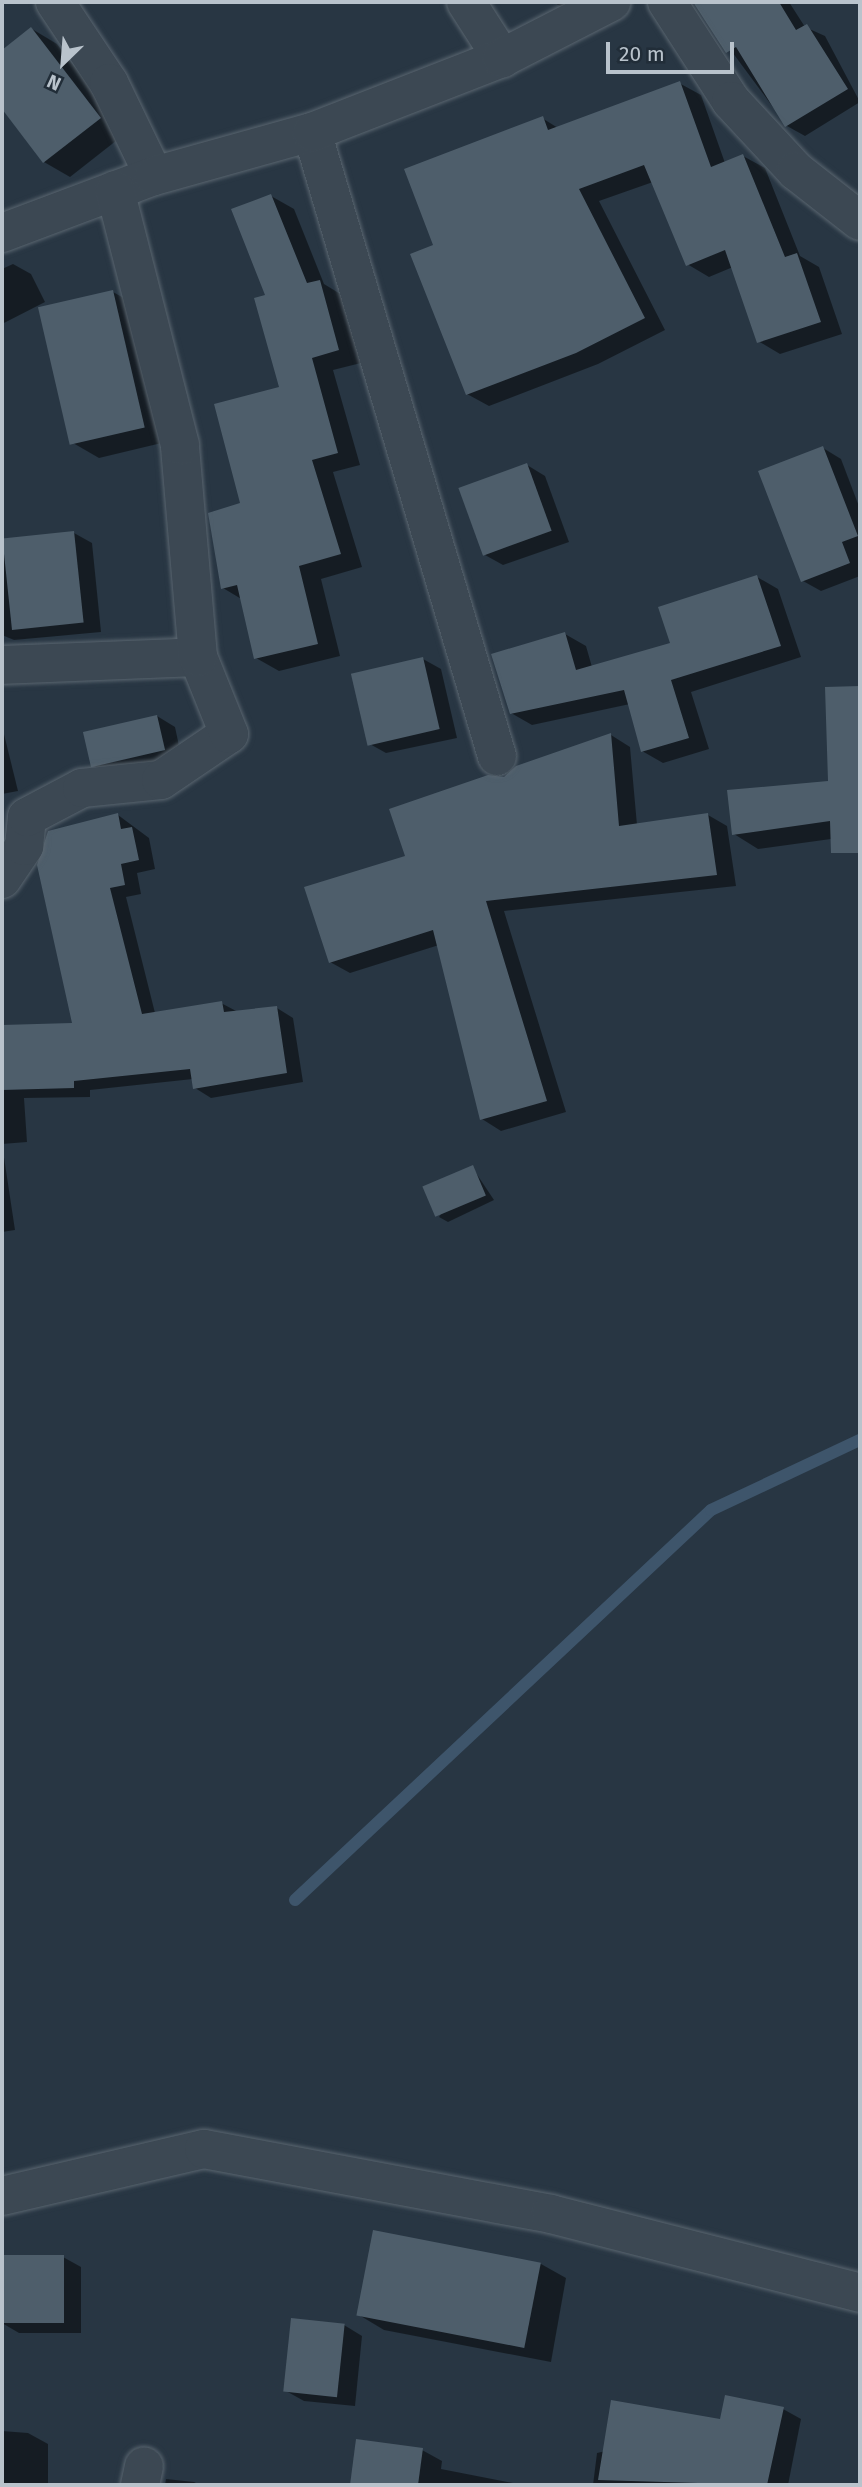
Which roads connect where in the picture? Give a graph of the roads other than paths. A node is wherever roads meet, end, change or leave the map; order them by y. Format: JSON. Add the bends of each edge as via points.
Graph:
{"nodes":[{"id":1,"x":55,"y":2,"type":"edge"},
{"id":2,"x":466,"y":2,"type":"edge"},
{"id":3,"x":611,"y":2,"type":"edge"},
{"id":4,"x":667,"y":2,"type":"edge"},
{"id":5,"x":502,"y":58,"type":"junction"},
{"id":6,"x":312,"y":132,"type":"junction"},
{"id":7,"x":154,"y":176,"type":"junction"},
{"id":8,"x":115,"y":190,"type":"junction"},
{"id":9,"x":860,"y":221,"type":"edge"},
{"id":10,"x":2,"y":233,"type":"edge"},
{"id":11,"x":198,"y":657,"type":"junction"},
{"id":12,"x":2,"y":665,"type":"edge"},
{"id":13,"x":497,"y":755,"type":"dead end"},
{"id":14,"x":2,"y":879,"type":"edge"},
{"id":15,"x":2,"y":2196,"type":"edge"},
{"id":16,"x":860,"y":2293,"type":"edge"}],
"edges":[{"from":1,"to":7,"type":"street","via":[[109,83]]},
{"from":2,"to":5,"type":"street"},
{"from":3,"to":5,"type":"street"},
{"from":4,"to":9,"type":"street","via":[[730,101],[796,171]]},
{"from":5,"to":6,"type":"street"},
{"from":6,"to":7,"type":"street"},
{"from":6,"to":13,"type":"street"},
{"from":7,"to":8,"type":"street"},
{"from":8,"to":10,"type":"street"},
{"from":8,"to":11,"type":"street","via":[[180,445]]},
{"from":11,"to":12,"type":"street"},
{"from":11,"to":14,"type":"street","via":[[229,734],[161,780],[82,788],[27,817],[24,846]]},
{"from":15,"to":16,"type":"street","via":[[204,2148],[551,2214]]}]}
